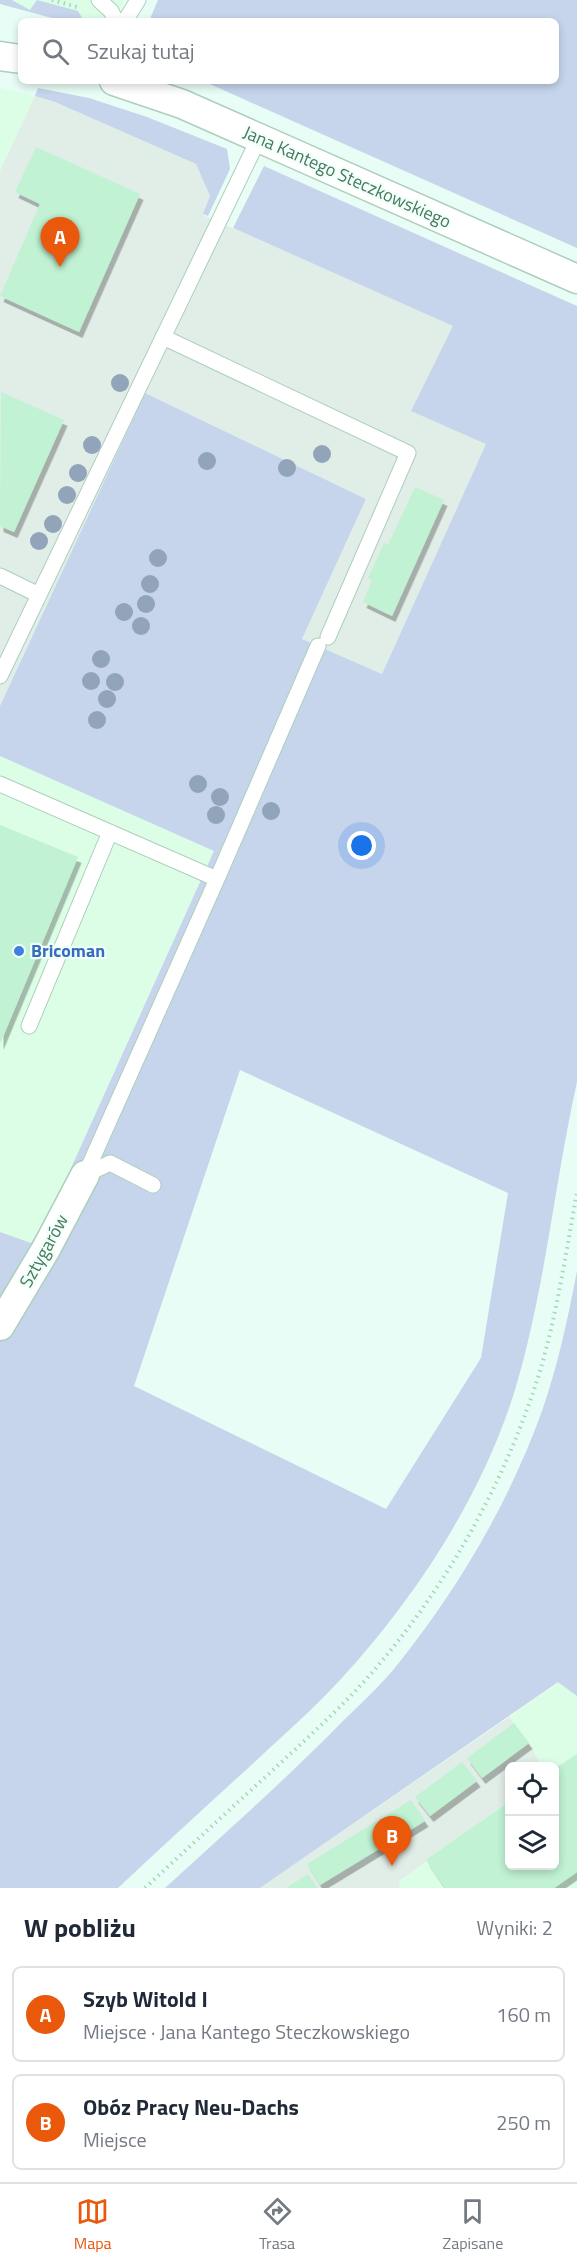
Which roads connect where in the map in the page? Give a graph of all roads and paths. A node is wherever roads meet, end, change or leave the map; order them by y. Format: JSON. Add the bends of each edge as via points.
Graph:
{"nodes":[{"id":1,"x":52,"y":0,"type":"edge"},
{"id":2,"x":99,"y":0,"type":"edge"},
{"id":3,"x":138,"y":0,"type":"edge"},
{"id":4,"x":86,"y":14,"type":"dead end"},
{"id":5,"x":114,"y":18,"type":"edge"},
{"id":6,"x":127,"y":18,"type":"edge"},
{"id":7,"x":0,"y":56,"type":"edge"},
{"id":8,"x":18,"y":59,"type":"edge"},
{"id":9,"x":123,"y":84,"type":"edge"},
{"id":10,"x":259,"y":138,"type":"junction"},
{"id":11,"x":577,"y":279,"type":"edge"},
{"id":12,"x":163,"y":337,"type":"junction"},
{"id":13,"x":0,"y":576,"type":"edge"},
{"id":14,"x":39,"y":595,"type":"junction"},
{"id":15,"x":0,"y":676,"type":"edge"},
{"id":16,"x":0,"y":784,"type":"edge"},
{"id":17,"x":110,"y":832,"type":"junction"},
{"id":18,"x":217,"y":879,"type":"junction"},
{"id":19,"x":29,"y":1026,"type":"dead end"},
{"id":20,"x":86,"y":1174,"type":"junction"},
{"id":21,"x":153,"y":1185,"type":"dead end"},
{"id":22,"x":577,"y":1192,"type":"edge"},
{"id":23,"x":0,"y":1326,"type":"edge"},
{"id":24,"x":145,"y":1888,"type":"edge"}],
"edges":[{"from":1,"to":4,"type":"path","via":[[76,6]]},
{"from":2,"to":5,"type":"lane"},
{"from":3,"to":6,"type":"lane"},
{"from":7,"to":8,"type":"street"},
{"from":9,"to":10,"type":"street","name":"Jana Kantego Steczkowskiego","via":[[182,104]]},
{"from":10,"to":11,"type":"street","name":"Jana Kantego Steczkowskiego"},
{"from":10,"to":12,"type":"lane"},
{"from":12,"to":14,"type":"lane"},
{"from":12,"to":18,"type":"lane","via":[[408,453]]},
{"from":13,"to":14,"type":"lane"},
{"from":14,"to":15,"type":"lane"},
{"from":16,"to":17,"type":"lane"},
{"from":17,"to":18,"type":"lane"},
{"from":17,"to":19,"type":"lane"},
{"from":18,"to":20,"type":"lane"},
{"from":20,"to":21,"type":"lane","via":[[110,1163]]},
{"from":20,"to":23,"type":"street","name":"Sztygarów"},
{"from":22,"to":24,"type":"path","via":[[556,1307],[530,1402],[489,1498],[439,1585],[350,1696]]}]}
